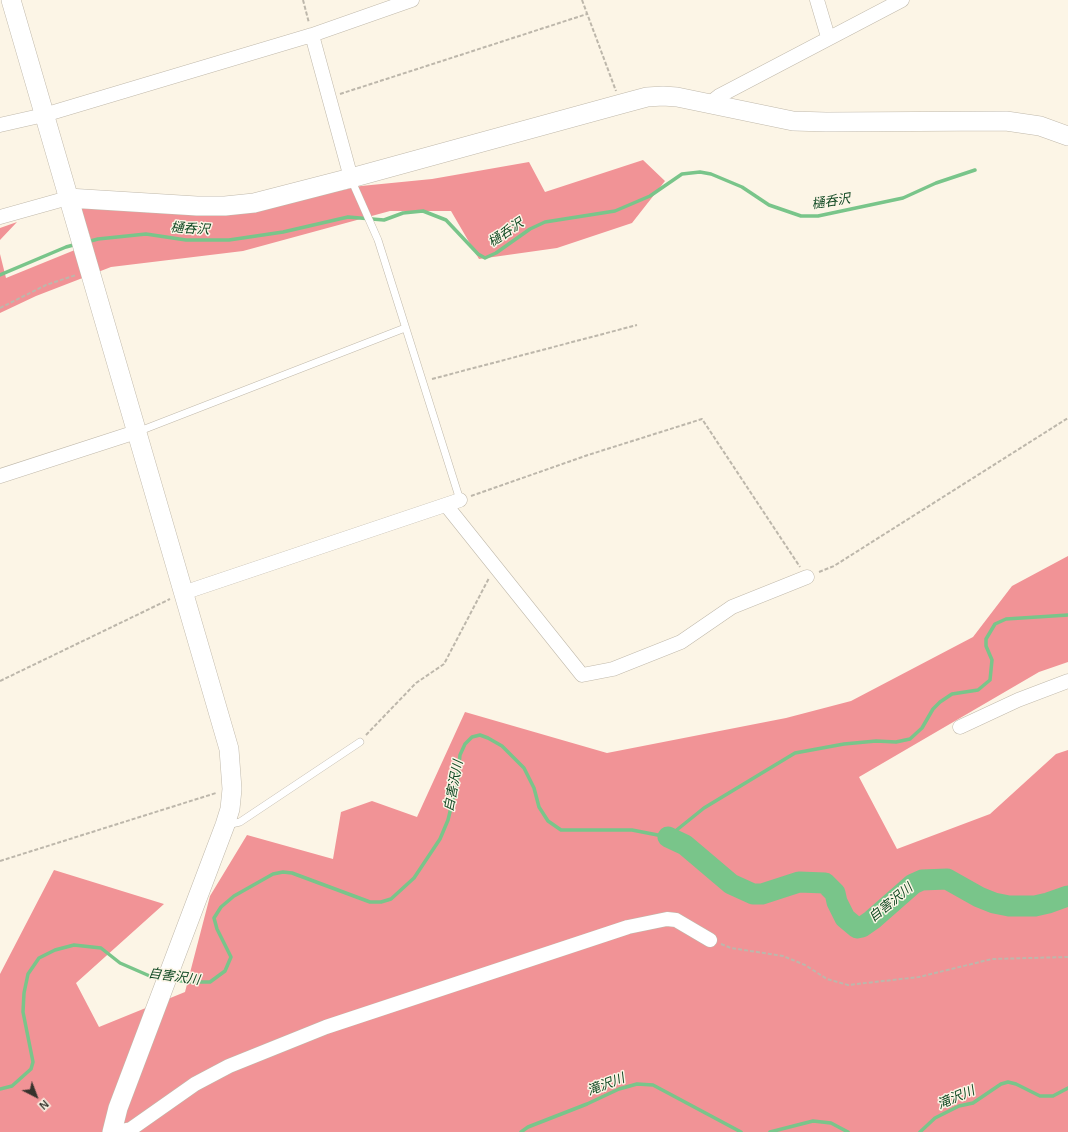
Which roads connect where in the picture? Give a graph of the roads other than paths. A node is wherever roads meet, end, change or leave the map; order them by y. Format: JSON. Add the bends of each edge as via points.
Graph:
{"nodes":[{"id":1,"x":11,"y":0,"type":"edge"},
{"id":2,"x":412,"y":0,"type":"edge"},
{"id":3,"x":816,"y":0,"type":"edge"},
{"id":4,"x":902,"y":0,"type":"edge"},
{"id":5,"x":312,"y":36,"type":"junction"},
{"id":6,"x":828,"y":37,"type":"junction"},
{"id":7,"x":710,"y":104,"type":"junction"},
{"id":8,"x":44,"y":115,"type":"junction"},
{"id":9,"x":0,"y":124,"type":"edge"},
{"id":10,"x":1068,"y":136,"type":"edge"},
{"id":11,"x":351,"y":178,"type":"junction"},
{"id":12,"x":68,"y":198,"type":"junction"},
{"id":13,"x":0,"y":217,"type":"edge"},
{"id":14,"x":405,"y":328,"type":"junction"},
{"id":15,"x":136,"y":432,"type":"junction"},
{"id":16,"x":0,"y":476,"type":"edge"},
{"id":17,"x":460,"y":500,"type":"joint"},
{"id":18,"x":446,"y":505,"type":"junction"},
{"id":19,"x":806,"y":577,"type":"road end"},
{"id":20,"x":183,"y":593,"type":"junction"},
{"id":21,"x":1068,"y":681,"type":"edge"},
{"id":22,"x":960,"y":727,"type":"dead end"},
{"id":23,"x":360,"y":742,"type":"road end"},
{"id":24,"x":225,"y":826,"type":"junction"},
{"id":25,"x":710,"y":940,"type":"road end"},
{"id":26,"x":112,"y":1132,"type":"edge"},
{"id":27,"x":116,"y":1132,"type":"edge"}],
"edges":[{"from":1,"to":8,"type":"street"},
{"from":2,"to":5,"type":"street"},
{"from":3,"to":6,"type":"street"},
{"from":4,"to":6,"type":"street"},
{"from":5,"to":8,"type":"street"},
{"from":5,"to":11,"type":"street"},
{"from":6,"to":7,"type":"street","via":[[719,96]]},
{"from":7,"to":10,"type":"street","via":[[793,121],[1006,121],[1040,126]]},
{"from":7,"to":11,"type":"street","via":[[663,96],[647,97]]},
{"from":8,"to":9,"type":"street"},
{"from":8,"to":12,"type":"street"},
{"from":11,"to":12,"type":"street","via":[[278,198],[225,206]]},
{"from":11,"to":14,"type":"lane","via":[[378,240]]},
{"from":12,"to":13,"type":"street"},
{"from":12,"to":15,"type":"street"},
{"from":14,"to":15,"type":"lane"},
{"from":14,"to":17,"type":"lane"},
{"from":15,"to":16,"type":"street"},
{"from":15,"to":20,"type":"street"},
{"from":17,"to":18,"type":"street"},
{"from":18,"to":19,"type":"street","via":[[582,675],[614,670],[681,642],[732,607]]},
{"from":18,"to":20,"type":"street"},
{"from":20,"to":24,"type":"street","via":[[229,749],[232,789]]},
{"from":21,"to":22,"type":"street","via":[[1018,700]]},
{"from":23,"to":24,"type":"lane","via":[[240,822]]},
{"from":24,"to":26,"type":"street","via":[[118,1108]]},
{"from":25,"to":27,"type":"street","via":[[676,920],[666,918],[628,927],[319,1030],[229,1066],[195,1084],[131,1129]]}]}
